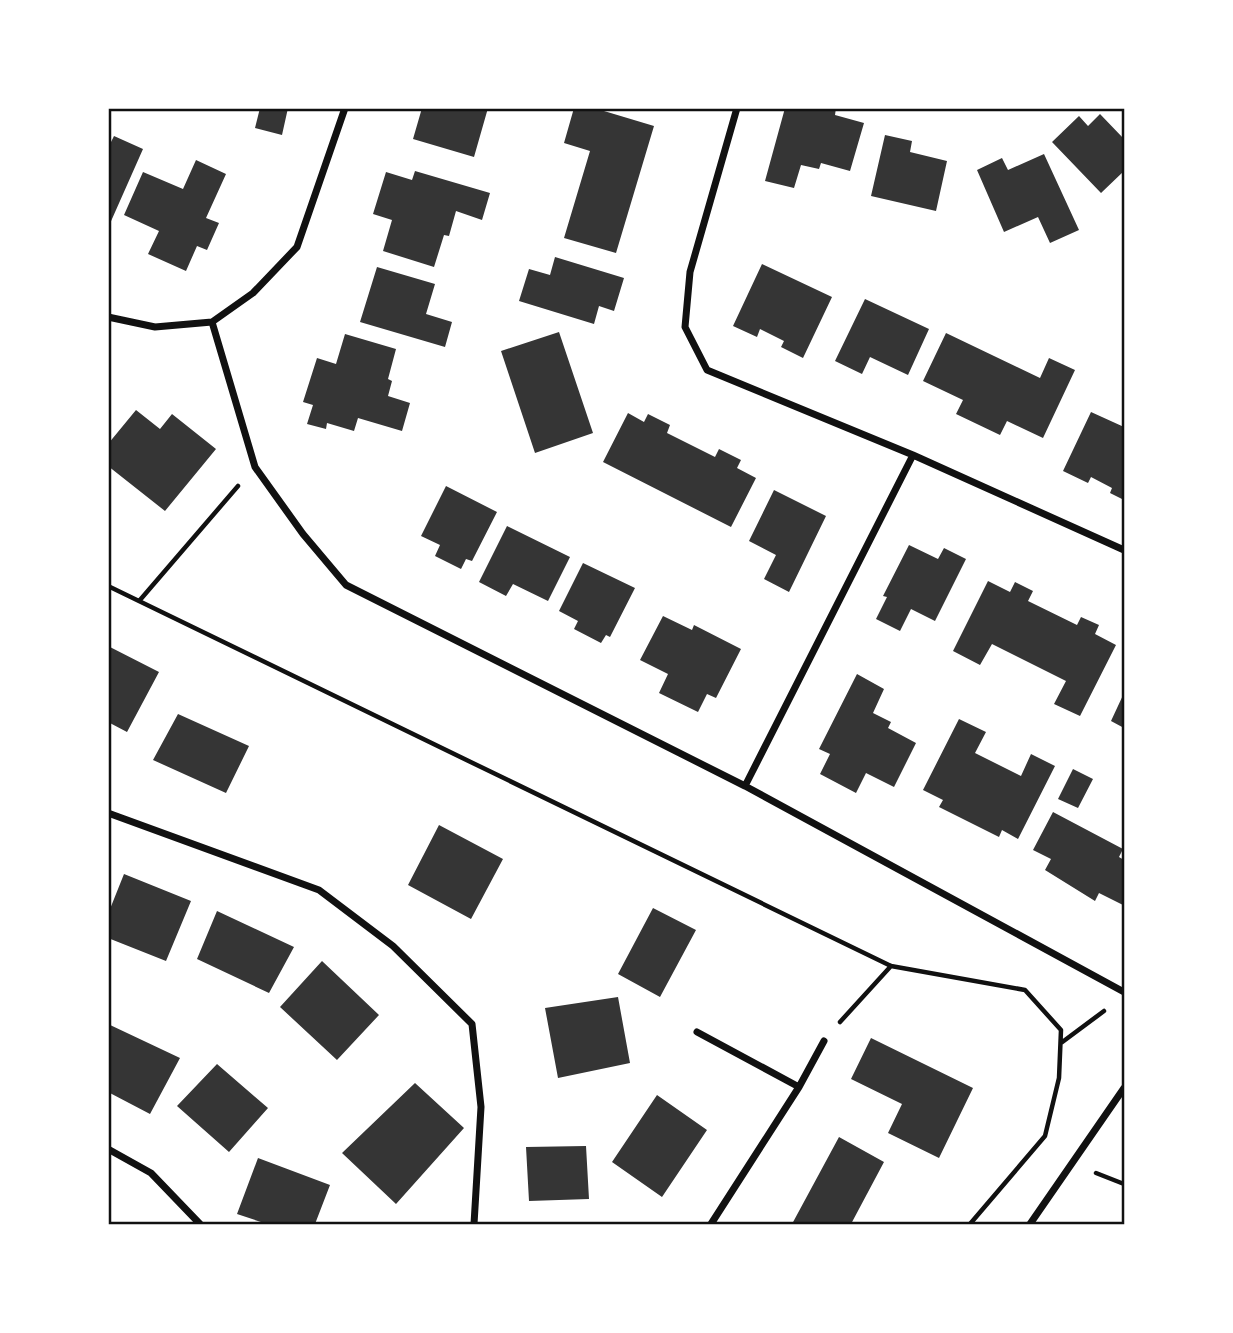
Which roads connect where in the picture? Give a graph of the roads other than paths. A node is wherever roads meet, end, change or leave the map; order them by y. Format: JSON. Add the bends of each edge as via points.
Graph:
{"nodes":[{"id":1,"x":345,"y":108,"type":"edge"},
{"id":2,"x":737,"y":108,"type":"edge"},
{"id":3,"x":108,"y":317,"type":"edge"},
{"id":4,"x":212,"y":322,"type":"junction"},
{"id":5,"x":914,"y":455,"type":"junction"},
{"id":6,"x":1125,"y":550,"type":"edge"},
{"id":7,"x":745,"y":786,"type":"junction"},
{"id":8,"x":108,"y":813,"type":"edge"},
{"id":9,"x":1125,"y":992,"type":"edge"},
{"id":10,"x":697,"y":1032,"type":"dead end"},
{"id":11,"x":824,"y":1041,"type":"road end"},
{"id":12,"x":799,"y":1087,"type":"junction"},
{"id":13,"x":1125,"y":1088,"type":"edge"},
{"id":14,"x":108,"y":1149,"type":"edge"},
{"id":15,"x":200,"y":1224,"type":"edge"},
{"id":16,"x":474,"y":1224,"type":"edge"},
{"id":17,"x":711,"y":1224,"type":"edge"},
{"id":18,"x":1030,"y":1224,"type":"edge"}],
"edges":[{"from":1,"to":4,"type":"street","via":[[297,247],[253,293]]},
{"from":2,"to":5,"type":"street","via":[[690,272],[685,327],[707,370]]},
{"from":3,"to":4,"type":"street","via":[[155,327]]},
{"from":4,"to":7,"type":"street","via":[[255,467],[346,585]]},
{"from":5,"to":6,"type":"street"},
{"from":5,"to":7,"type":"street"},
{"from":7,"to":9,"type":"street"},
{"from":8,"to":16,"type":"street","via":[[319,890],[393,946],[472,1024],[481,1107]]},
{"from":10,"to":12,"type":"street"},
{"from":11,"to":12,"type":"street"},
{"from":12,"to":17,"type":"street"},
{"from":13,"to":18,"type":"street"},
{"from":14,"to":15,"type":"street","via":[[150,1173]]}]}
